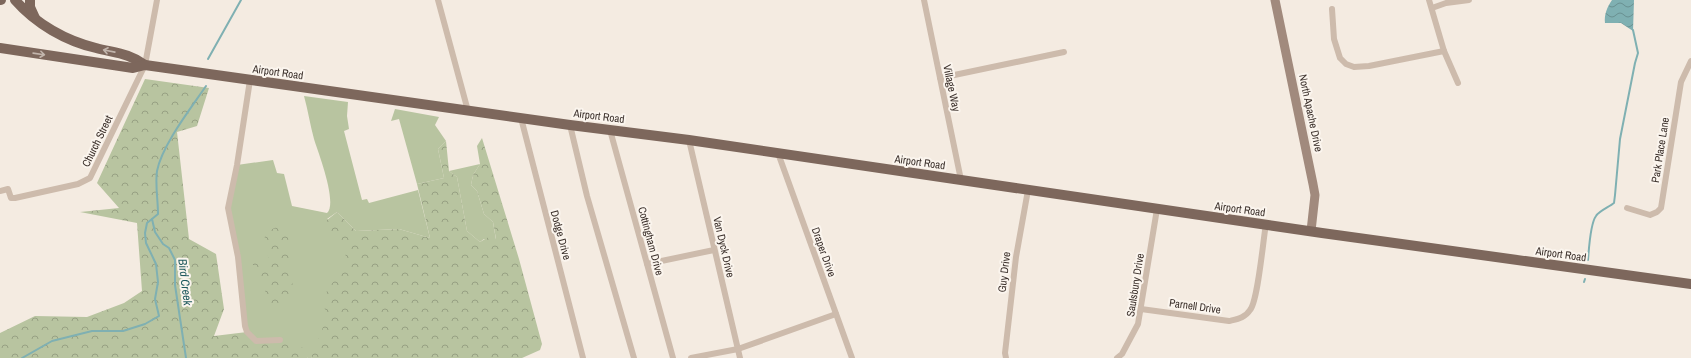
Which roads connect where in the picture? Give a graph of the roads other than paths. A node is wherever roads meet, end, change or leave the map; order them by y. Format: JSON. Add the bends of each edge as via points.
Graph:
{"nodes":[{"id":1,"x":15,"y":0,"type":"edge"},
{"id":2,"x":30,"y":0,"type":"edge"},
{"id":3,"x":157,"y":0,"type":"edge"},
{"id":4,"x":438,"y":0,"type":"edge"},
{"id":5,"x":924,"y":0,"type":"edge"},
{"id":6,"x":1275,"y":0,"type":"edge"},
{"id":7,"x":1429,"y":0,"type":"edge"},
{"id":8,"x":1469,"y":0,"type":"edge"},
{"id":9,"x":1432,"y":8,"type":"junction"},
{"id":10,"x":1332,"y":9,"type":"dead end"},
{"id":11,"x":36,"y":19,"type":"junction"},
{"id":12,"x":0,"y":48,"type":"edge"},
{"id":13,"x":1444,"y":51,"type":"junction"},
{"id":14,"x":1064,"y":52,"type":"dead end"},
{"id":15,"x":1691,"y":61,"type":"edge"},
{"id":16,"x":145,"y":65,"type":"junction"},
{"id":17,"x":940,"y":78,"type":"junction"},
{"id":18,"x":250,"y":80,"type":"junction"},
{"id":19,"x":1458,"y":83,"type":"dead end"},
{"id":20,"x":468,"y":111,"type":"junction"},
{"id":21,"x":521,"y":118,"type":"junction"},
{"id":22,"x":570,"y":125,"type":"junction"},
{"id":23,"x":610,"y":130,"type":"junction"},
{"id":24,"x":689,"y":140,"type":"junction"},
{"id":25,"x":778,"y":153,"type":"junction"},
{"id":26,"x":960,"y":180,"type":"junction"},
{"id":27,"x":0,"y":190,"type":"edge"},
{"id":28,"x":1028,"y":190,"type":"junction"},
{"id":29,"x":1628,"y":208,"type":"dead end"},
{"id":30,"x":1158,"y":209,"type":"junction"},
{"id":31,"x":1266,"y":224,"type":"junction"},
{"id":32,"x":1311,"y":231,"type":"junction"},
{"id":33,"x":714,"y":250,"type":"junction"},
{"id":34,"x":647,"y":264,"type":"junction"},
{"id":35,"x":1691,"y":284,"type":"edge"},
{"id":36,"x":1141,"y":309,"type":"junction"},
{"id":37,"x":836,"y":314,"type":"junction"},
{"id":38,"x":280,"y":340,"type":"dead end"},
{"id":39,"x":738,"y":349,"type":"junction"},
{"id":40,"x":1122,"y":357,"type":"edge"},
{"id":41,"x":583,"y":358,"type":"edge"},
{"id":42,"x":634,"y":358,"type":"edge"},
{"id":43,"x":673,"y":358,"type":"edge"},
{"id":44,"x":691,"y":358,"type":"edge"},
{"id":45,"x":740,"y":358,"type":"edge"},
{"id":46,"x":852,"y":358,"type":"edge"},
{"id":47,"x":1006,"y":358,"type":"edge"}],
"edges":[{"from":1,"to":11,"type":"main road","name":"Airport Road"},
{"from":2,"to":11,"type":"main road"},
{"from":3,"to":16,"type":"street"},
{"from":4,"to":20,"type":"street"},
{"from":5,"to":17,"type":"street","name":"Village Way"},
{"from":6,"to":32,"type":"street","name":"North Apache Drive","via":[[1315,195]]},
{"from":7,"to":9,"type":"street"},
{"from":8,"to":9,"type":"street"},
{"from":9,"to":13,"type":"street"},
{"from":10,"to":13,"type":"street","via":[[1334,39],[1340,58],[1354,67]]},
{"from":16,"to":11,"type":"main road","name":"Airport Road","one_way":true,"via":[[126,54],[80,44]]},
{"from":12,"to":16,"type":"main road","name":"Airport Road","one_way":true,"via":[[133,68]]},
{"from":13,"to":19,"type":"street"},
{"from":14,"to":17,"type":"street"},
{"from":15,"to":29,"type":"street","name":"Park Place Lane","via":[[1681,82],[1661,208],[1650,215]]},
{"from":16,"to":18,"type":"main road","name":"Airport Road"},
{"from":16,"to":27,"type":"street","name":"Church Street","via":[[90,178],[78,184],[16,198],[11,198],[8,189]]},
{"from":17,"to":26,"type":"street","name":"Village Way"},
{"from":18,"to":20,"type":"main road","name":"Airport Road"},
{"from":18,"to":38,"type":"street","via":[[228,208],[238,257],[247,332],[256,341]]},
{"from":20,"to":21,"type":"main road","name":"Airport Road"},
{"from":21,"to":22,"type":"main road","name":"Airport Road"},
{"from":21,"to":41,"type":"street","name":"Dodge Drive"},
{"from":22,"to":23,"type":"main road","name":"Airport Road"},
{"from":22,"to":42,"type":"street","via":[[587,196]]},
{"from":23,"to":24,"type":"main road","name":"Airport Road"},
{"from":23,"to":34,"type":"street","name":"Cottingham Drive"},
{"from":24,"to":25,"type":"main road","name":"Airport Road"},
{"from":24,"to":33,"type":"street","name":"Van Dyck Drive"},
{"from":25,"to":26,"type":"main road","name":"Airport Road"},
{"from":25,"to":37,"type":"street","name":"Draper Drive"},
{"from":26,"to":28,"type":"main road","name":"Airport Road"},
{"from":28,"to":30,"type":"main road","name":"Airport Road"},
{"from":28,"to":47,"type":"street","name":"Guy Drive","via":[[1016,256]]},
{"from":30,"to":31,"type":"main road","name":"Airport Road"},
{"from":30,"to":36,"type":"street","name":"Saulsbury Drive"},
{"from":31,"to":32,"type":"main road","name":"Airport Road"},
{"from":31,"to":36,"type":"street","name":"Parnell Drive","via":[[1256,298],[1251,310],[1241,318],[1229,321]]},
{"from":32,"to":35,"type":"main road","name":"Airport Road"},
{"from":33,"to":34,"type":"street"},
{"from":33,"to":39,"type":"street","name":"Van Dyck Drive"},
{"from":34,"to":43,"type":"street","name":"Cottingham Drive"},
{"from":36,"to":40,"type":"street","name":"Saulsbury Drive","via":[[1138,324]]},
{"from":37,"to":39,"type":"street"},
{"from":37,"to":46,"type":"street","name":"Draper Drive"},
{"from":39,"to":44,"type":"street"},
{"from":39,"to":45,"type":"street","name":"Van Dyck Drive"}]}
